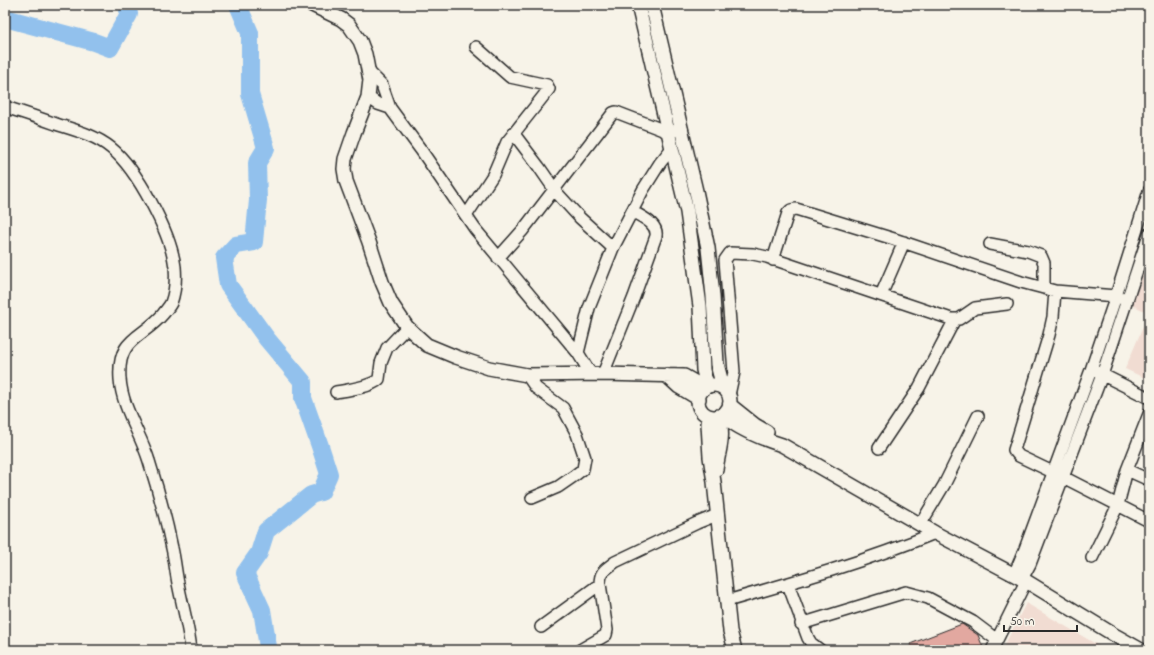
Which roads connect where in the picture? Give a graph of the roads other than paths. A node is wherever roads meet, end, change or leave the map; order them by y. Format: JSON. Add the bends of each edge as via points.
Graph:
{"nodes":[{"id":1,"x":312,"y":5,"type":"edge"},
{"id":2,"x":639,"y":5,"type":"edge"},
{"id":3,"x":652,"y":5,"type":"edge"},
{"id":4,"x":476,"y":47,"type":"dead end"},
{"id":5,"x":369,"y":72,"type":"junction"},
{"id":6,"x":368,"y":97,"type":"junction"},
{"id":7,"x":5,"y":107,"type":"edge"},
{"id":8,"x":390,"y":108,"type":"junction"},
{"id":9,"x":682,"y":129,"type":"junction"},
{"id":10,"x":668,"y":132,"type":"junction"},
{"id":11,"x":514,"y":134,"type":"junction"},
{"id":12,"x":672,"y":148,"type":"junction"},
{"id":13,"x":554,"y":188,"type":"junction"},
{"id":14,"x":1149,"y":190,"type":"edge"},
{"id":15,"x":632,"y":212,"type":"junction"},
{"id":16,"x":466,"y":216,"type":"junction"},
{"id":17,"x":1149,"y":234,"type":"edge"},
{"id":18,"x":904,"y":242,"type":"junction"},
{"id":19,"x":990,"y":244,"type":"dead end"},
{"id":20,"x":613,"y":248,"type":"junction"},
{"id":21,"x":498,"y":258,"type":"junction"},
{"id":22,"x":773,"y":260,"type":"junction"},
{"id":23,"x":1049,"y":289,"type":"junction"},
{"id":24,"x":882,"y":295,"type":"junction"},
{"id":25,"x":1116,"y":296,"type":"junction"},
{"id":26,"x":1127,"y":301,"type":"junction"},
{"id":27,"x":1007,"y":304,"type":"dead end"},
{"id":28,"x":955,"y":319,"type":"junction"},
{"id":29,"x":407,"y":327,"type":"junction"},
{"id":30,"x":715,"y":332,"type":"junction"},
{"id":31,"x":701,"y":333,"type":"junction"},
{"id":32,"x":578,"y":353,"type":"junction"},
{"id":33,"x":1090,"y":370,"type":"junction"},
{"id":34,"x":597,"y":374,"type":"junction"},
{"id":35,"x":527,"y":375,"type":"junction"},
{"id":36,"x":666,"y":375,"type":"junction"},
{"id":37,"x":1102,"y":375,"type":"junction"},
{"id":38,"x":707,"y":387,"type":"junction"},
{"id":39,"x":336,"y":392,"type":"dead end"},
{"id":40,"x":1149,"y":398,"type":"edge"},
{"id":41,"x":699,"y":399,"type":"junction"},
{"id":42,"x":722,"y":406,"type":"junction"},
{"id":43,"x":1149,"y":414,"type":"edge"},
{"id":44,"x":978,"y":416,"type":"dead end"},
{"id":45,"x":879,"y":448,"type":"dead end"},
{"id":46,"x":1127,"y":470,"type":"junction"},
{"id":47,"x":1058,"y":475,"type":"junction"},
{"id":48,"x":1149,"y":480,"type":"edge"},
{"id":49,"x":532,"y":498,"type":"dead end"},
{"id":50,"x":1118,"y":505,"type":"junction"},
{"id":51,"x":717,"y":515,"type":"junction"},
{"id":52,"x":1149,"y":521,"type":"edge"},
{"id":53,"x":920,"y":525,"type":"junction"},
{"id":54,"x":935,"y":533,"type":"junction"},
{"id":55,"x":1092,"y":558,"type":"dead end"},
{"id":56,"x":1021,"y":578,"type":"junction"},
{"id":57,"x":600,"y":584,"type":"junction"},
{"id":58,"x":788,"y":584,"type":"junction"},
{"id":59,"x":727,"y":601,"type":"junction"},
{"id":60,"x":801,"y":624,"type":"junction"},
{"id":61,"x":541,"y":627,"type":"dead end"},
{"id":62,"x":997,"y":640,"type":"junction"},
{"id":63,"x":191,"y":650,"type":"edge"},
{"id":64,"x":580,"y":650,"type":"edge"},
{"id":65,"x":734,"y":650,"type":"edge"},
{"id":66,"x":820,"y":650,"type":"edge"},
{"id":67,"x":992,"y":650,"type":"edge"},
{"id":68,"x":1141,"y":650,"type":"edge"}],
"edges":[{"from":1,"to":5,"type":"main road","via":[[341,18],[349,25],[366,54]]},
{"from":2,"to":10,"type":"main road"},
{"from":3,"to":9,"type":"main road"},
{"from":4,"to":11,"type":"street","via":[[510,77],[542,83],[549,89]]},
{"from":5,"to":6,"type":"main road"},
{"from":5,"to":8,"type":"street","via":[[382,85]]},
{"from":6,"to":8,"type":"street"},
{"from":6,"to":29,"type":"main road","via":[[345,159],[346,181],[370,242],[382,282],[391,303]]},
{"from":7,"to":63,"type":"street","via":[[88,134],[111,148],[142,186],[163,227],[175,266],[174,293],[170,305],[160,318],[133,338],[126,347],[121,358],[120,379],[122,393],[143,444],[159,494]]},
{"from":8,"to":16,"type":"street"},
{"from":9,"to":10,"type":"street"},
{"from":9,"to":30,"type":"main road","via":[[708,248]]},
{"from":10,"to":12,"type":"main road"},
{"from":10,"to":13,"type":"street","via":[[614,113]]},
{"from":11,"to":13,"type":"street"},
{"from":11,"to":16,"type":"street","via":[[507,142],[493,175]]},
{"from":12,"to":15,"type":"street","via":[[643,190]]},
{"from":12,"to":31,"type":"main road","via":[[693,249]]},
{"from":13,"to":20,"type":"street","via":[[580,218]]},
{"from":13,"to":21,"type":"street","via":[[523,230]]},
{"from":14,"to":25,"type":"street"},
{"from":15,"to":20,"type":"street"},
{"from":15,"to":34,"type":"street","via":[[654,227],[656,236],[634,297]]},
{"from":16,"to":21,"type":"street"},
{"from":17,"to":26,"type":"street"},
{"from":18,"to":22,"type":"street","via":[[792,209],[788,213]]},
{"from":18,"to":23,"type":"street"},
{"from":18,"to":24,"type":"street"},
{"from":19,"to":23,"type":"street","via":[[1041,256]]},
{"from":20,"to":32,"type":"street","via":[[589,308]]},
{"from":21,"to":32,"type":"street"},
{"from":22,"to":24,"type":"street"},
{"from":22,"to":42,"type":"street","via":[[753,254],[730,253],[725,260],[734,372]]},
{"from":23,"to":25,"type":"street"},
{"from":23,"to":47,"type":"street","via":[[1053,317],[1049,335],[1014,446],[1019,456]]},
{"from":24,"to":28,"type":"street"},
{"from":25,"to":26,"type":"street"},
{"from":25,"to":33,"type":"street"},
{"from":26,"to":37,"type":"street"},
{"from":27,"to":28,"type":"street","via":[[975,308]]},
{"from":28,"to":45,"type":"street","via":[[919,388]]},
{"from":29,"to":35,"type":"main road","via":[[427,345],[456,357],[489,368]]},
{"from":29,"to":39,"type":"street","via":[[387,348],[377,381]]},
{"from":30,"to":31,"type":"main road"},
{"from":30,"to":42,"type":"main road"},
{"from":31,"to":38,"type":"main road","via":[[703,370]]},
{"from":32,"to":34,"type":"street"},
{"from":33,"to":37,"type":"street"},
{"from":33,"to":47,"type":"street"},
{"from":34,"to":35,"type":"main road"},
{"from":34,"to":36,"type":"main road"},
{"from":35,"to":49,"type":"street","via":[[536,388],[563,408],[577,434],[585,458],[582,469],[574,476],[558,487]]},
{"from":36,"to":38,"type":"main road","via":[[684,376]]},
{"from":36,"to":41,"type":"main road"},
{"from":37,"to":40,"type":"street"},
{"from":37,"to":47,"type":"street"},
{"from":38,"to":41,"type":"main road"},
{"from":38,"to":42,"type":"main road","via":[[719,385]]},
{"from":41,"to":42,"type":"main road","via":[[702,410]]},
{"from":42,"to":51,"type":"main road","via":[[722,438],[714,482]]},
{"from":42,"to":53,"type":"main road","via":[[730,422],[782,446]]},
{"from":43,"to":46,"type":"street"},
{"from":44,"to":53,"type":"street","via":[[944,485]]},
{"from":46,"to":48,"type":"street"},
{"from":46,"to":50,"type":"street"},
{"from":47,"to":50,"type":"street"},
{"from":47,"to":56,"type":"street","via":[[1030,564]]},
{"from":50,"to":52,"type":"street"},
{"from":50,"to":55,"type":"street"},
{"from":51,"to":57,"type":"street","via":[[697,522],[615,562],[603,570]]},
{"from":51,"to":59,"type":"main road"},
{"from":53,"to":54,"type":"main road"},
{"from":54,"to":56,"type":"main road"},
{"from":54,"to":58,"type":"street","via":[[861,561]]},
{"from":56,"to":62,"type":"street"},
{"from":56,"to":68,"type":"main road"},
{"from":57,"to":61,"type":"street"},
{"from":57,"to":64,"type":"street","via":[[607,633]]},
{"from":58,"to":59,"type":"street"},
{"from":58,"to":60,"type":"street"},
{"from":59,"to":65,"type":"main road"},
{"from":60,"to":62,"type":"street","via":[[906,592],[928,598],[973,622]]},
{"from":60,"to":66,"type":"street","via":[[811,643]]},
{"from":62,"to":67,"type":"street"}]}
